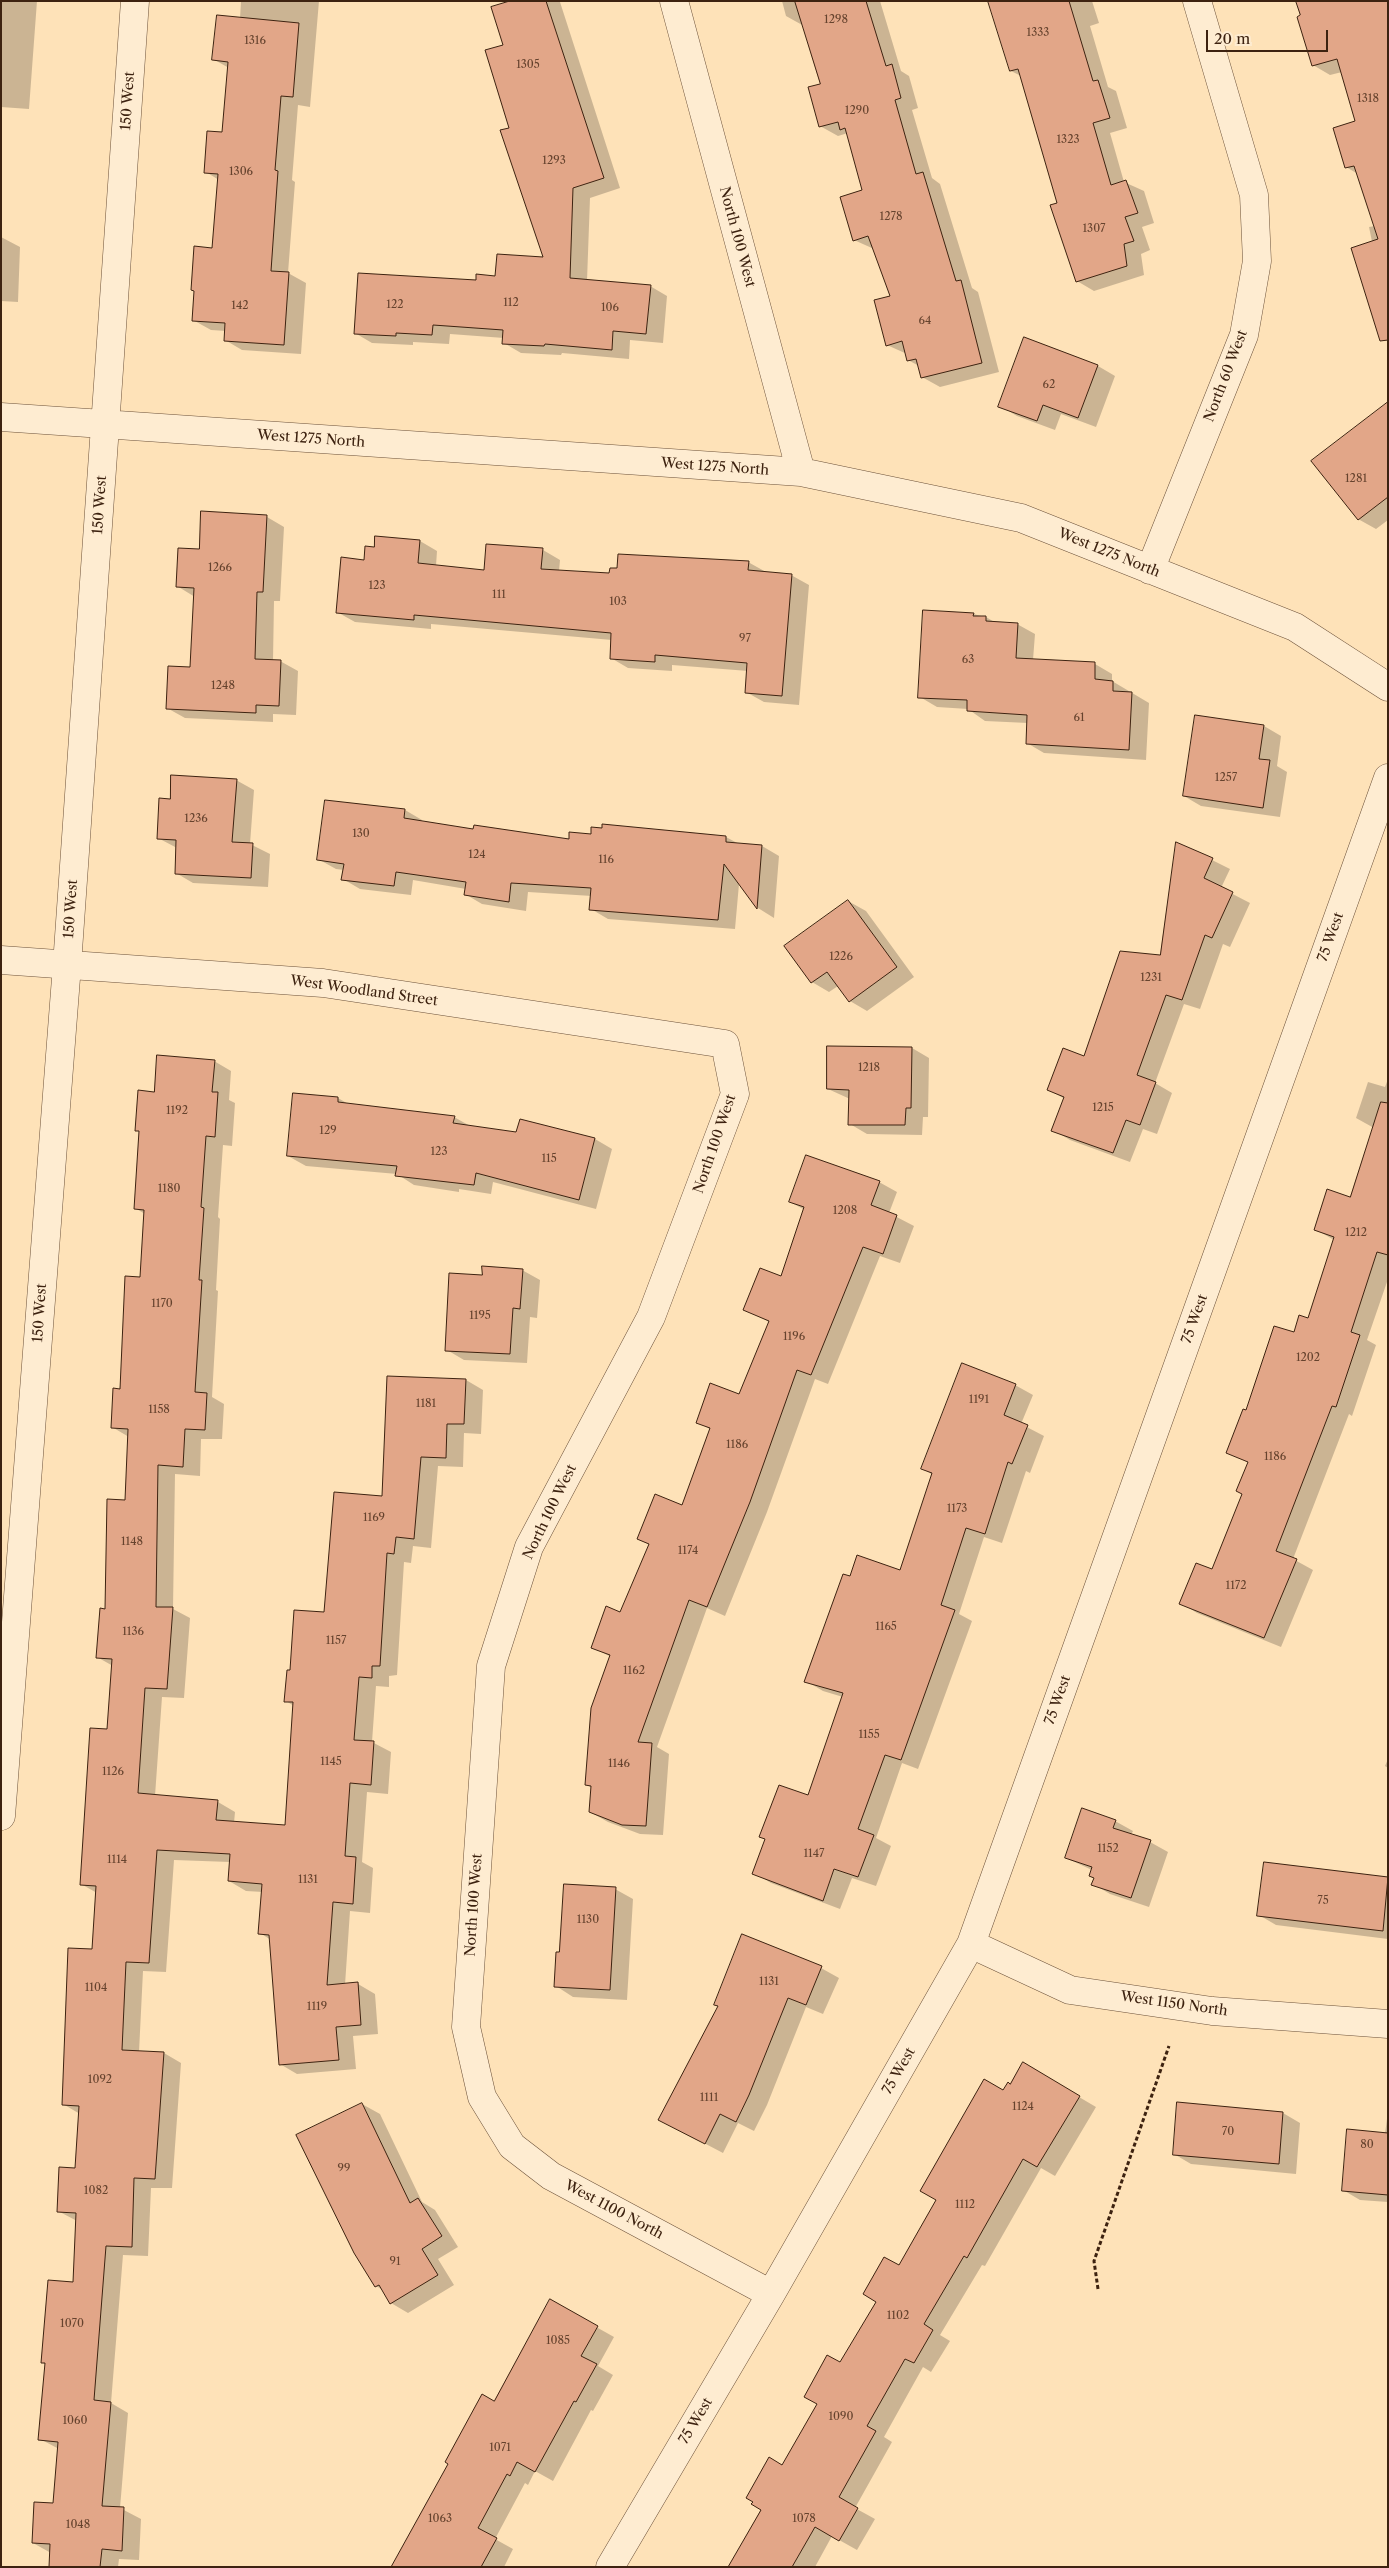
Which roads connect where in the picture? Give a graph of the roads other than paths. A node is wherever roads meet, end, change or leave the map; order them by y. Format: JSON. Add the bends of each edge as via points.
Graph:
{"nodes":[{"id":1,"x":135,"y":1,"type":"edge"},
{"id":2,"x":674,"y":1,"type":"edge"},
{"id":3,"x":1197,"y":1,"type":"edge"},
{"id":4,"x":1,"y":417,"type":"edge"},
{"id":5,"x":106,"y":424,"type":"junction"},
{"id":6,"x":801,"y":472,"type":"junction"},
{"id":7,"x":1150,"y":570,"type":"junction"},
{"id":8,"x":1388,"y":687,"type":"edge"},
{"id":9,"x":1388,"y":778,"type":"edge"},
{"id":10,"x":1,"y":960,"type":"edge"},
{"id":11,"x":67,"y":965,"type":"junction"},
{"id":12,"x":725,"y":1044,"type":"joint"},
{"id":13,"x":1,"y":1816,"type":"edge"},
{"id":14,"x":971,"y":1944,"type":"junction"},
{"id":15,"x":1388,"y":2024,"type":"edge"},
{"id":16,"x":482,"y":2097,"type":"joint"},
{"id":17,"x":771,"y":2294,"type":"junction"},
{"id":18,"x":610,"y":2567,"type":"edge"}],
"edges":[{"from":1,"to":5,"type":"street","name":"150 West"},
{"from":2,"to":6,"type":"street","name":"North 100 West"},
{"from":3,"to":7,"type":"street","name":"North 60 West","via":[[1254,195],[1257,262],[1244,335]]},
{"from":4,"to":5,"type":"street","name":"West 1275 North"},
{"from":5,"to":6,"type":"street","name":"West 1275 North"},
{"from":5,"to":11,"type":"street","name":"150 West"},
{"from":6,"to":7,"type":"street","name":"West 1275 North","via":[[1022,518]]},
{"from":7,"to":8,"type":"street","name":"West 1275 North","via":[[1295,627]]},
{"from":9,"to":14,"type":"street","name":"75 West"},
{"from":10,"to":11,"type":"street","name":"West Woodland Street"},
{"from":11,"to":12,"type":"street","name":"West Woodland Street","via":[[323,983]]},
{"from":11,"to":13,"type":"street","name":"150 West"},
{"from":12,"to":16,"type":"street","name":"North 100 West","via":[[735,1094],[651,1317],[530,1547],[491,1666],[466,2027]]},
{"from":14,"to":15,"type":"street","name":"West 1150 North","via":[[1070,1990],[1212,2011]]},
{"from":14,"to":17,"type":"street","name":"75 West"},
{"from":16,"to":17,"type":"street","name":"West 1100 North","via":[[512,2146],[551,2176]]},
{"from":17,"to":18,"type":"street","name":"75 West"}]}
